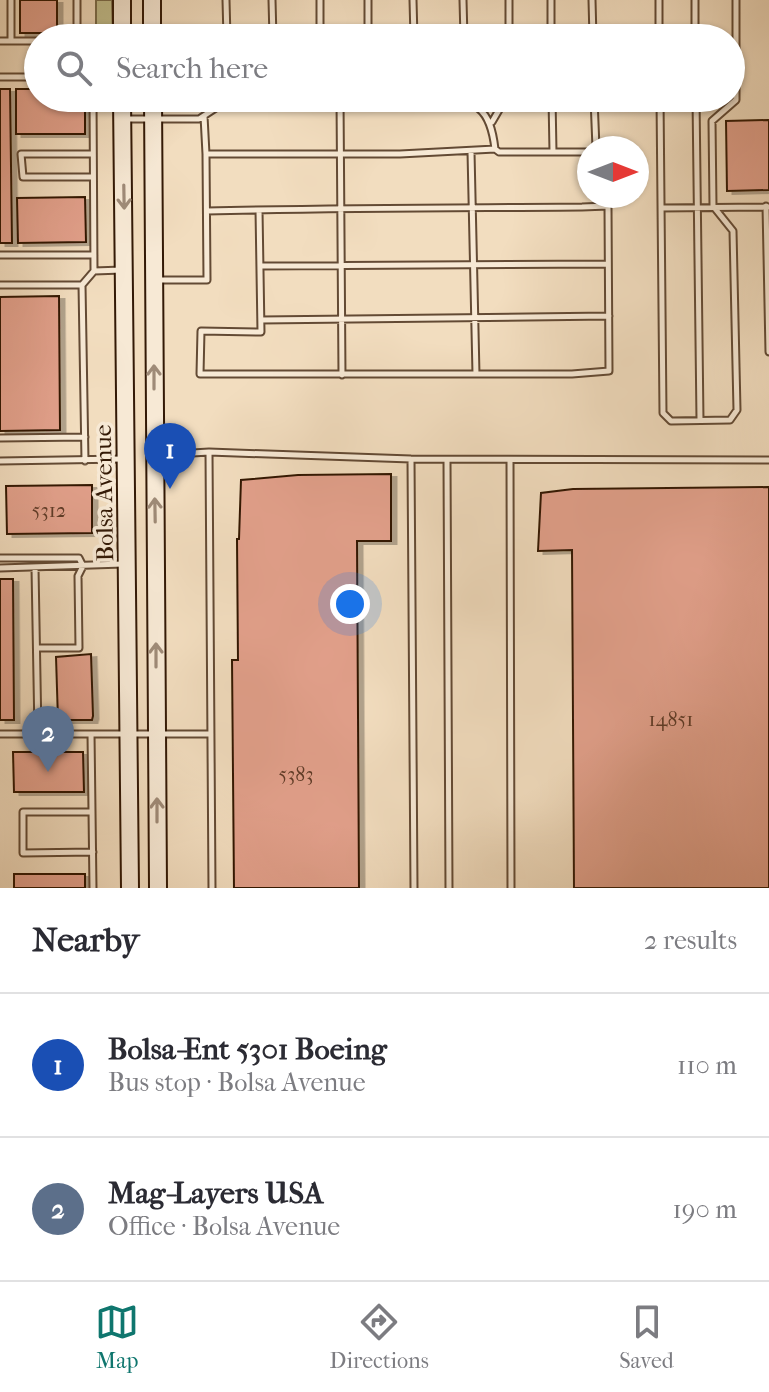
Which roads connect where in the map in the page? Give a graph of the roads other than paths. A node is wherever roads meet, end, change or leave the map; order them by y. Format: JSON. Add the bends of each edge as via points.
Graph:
{"nodes":[{"id":1,"x":11,"y":0,"type":"edge"},
{"id":2,"x":77,"y":0,"type":"edge"},
{"id":3,"x":122,"y":0,"type":"edge"},
{"id":4,"x":152,"y":0,"type":"edge"},
{"id":5,"x":226,"y":0,"type":"edge"},
{"id":6,"x":272,"y":0,"type":"edge"},
{"id":7,"x":320,"y":0,"type":"edge"},
{"id":8,"x":368,"y":0,"type":"edge"},
{"id":9,"x":413,"y":0,"type":"edge"},
{"id":10,"x":463,"y":0,"type":"edge"},
{"id":11,"x":509,"y":0,"type":"edge"},
{"id":12,"x":551,"y":0,"type":"edge"},
{"id":13,"x":592,"y":0,"type":"edge"},
{"id":14,"x":659,"y":0,"type":"edge"},
{"id":15,"x":695,"y":0,"type":"edge"},
{"id":16,"x":736,"y":0,"type":"edge"},
{"id":17,"x":77,"y":24,"type":"edge"},
{"id":18,"x":122,"y":24,"type":"edge"},
{"id":19,"x":152,"y":24,"type":"edge"},
{"id":20,"x":227,"y":24,"type":"edge"},
{"id":21,"x":273,"y":24,"type":"edge"},
{"id":22,"x":320,"y":24,"type":"edge"},
{"id":23,"x":368,"y":24,"type":"edge"},
{"id":24,"x":414,"y":24,"type":"edge"},
{"id":25,"x":464,"y":24,"type":"edge"},
{"id":26,"x":509,"y":24,"type":"edge"},
{"id":27,"x":551,"y":24,"type":"edge"},
{"id":28,"x":593,"y":24,"type":"edge"},
{"id":29,"x":659,"y":24,"type":"edge"},
{"id":30,"x":695,"y":24,"type":"edge"},
{"id":31,"x":736,"y":24,"type":"edge"},
{"id":32,"x":0,"y":41,"type":"edge"},
{"id":33,"x":11,"y":41,"type":"junction"},
{"id":34,"x":24,"y":41,"type":"edge"},
{"id":35,"x":0,"y":77,"type":"edge"},
{"id":36,"x":24,"y":77,"type":"edge"},
{"id":37,"x":93,"y":112,"type":"edge"},
{"id":38,"x":123,"y":112,"type":"edge"},
{"id":39,"x":153,"y":112,"type":"edge"},
{"id":40,"x":210,"y":112,"type":"edge"},
{"id":41,"x":340,"y":112,"type":"edge"},
{"id":42,"x":481,"y":112,"type":"edge"},
{"id":43,"x":498,"y":112,"type":"edge"},
{"id":44,"x":552,"y":112,"type":"edge"},
{"id":45,"x":595,"y":112,"type":"edge"},
{"id":46,"x":660,"y":112,"type":"edge"},
{"id":47,"x":696,"y":112,"type":"edge"},
{"id":48,"x":722,"y":112,"type":"edge"},
{"id":49,"x":204,"y":116,"type":"junction"},
{"id":50,"x":123,"y":119,"type":"junction"},
{"id":51,"x":153,"y":119,"type":"junction"},
{"id":52,"x":492,"y":122,"type":"junction"},
{"id":53,"x":596,"y":136,"type":"edge"},
{"id":54,"x":495,"y":149,"type":"junction"},
{"id":55,"x":471,"y":152,"type":"junction"},
{"id":56,"x":553,"y":152,"type":"junction"},
{"id":57,"x":577,"y":152,"type":"edge"},
{"id":58,"x":93,"y":154,"type":"junction"},
{"id":59,"x":206,"y":154,"type":"junction"},
{"id":60,"x":339,"y":154,"type":"junction"},
{"id":61,"x":93,"y":177,"type":"junction"},
{"id":62,"x":577,"y":206,"type":"edge"},
{"id":63,"x":713,"y":206,"type":"junction"},
{"id":64,"x":768,"y":206,"type":"edge"},
{"id":65,"x":697,"y":207,"type":"junction"},
{"id":66,"x":472,"y":208,"type":"junction"},
{"id":67,"x":608,"y":208,"type":"edge"},
{"id":68,"x":661,"y":208,"type":"junction"},
{"id":69,"x":341,"y":209,"type":"junction"},
{"id":70,"x":259,"y":210,"type":"junction"},
{"id":71,"x":207,"y":211,"type":"junction"},
{"id":72,"x":0,"y":255,"type":"edge"},
{"id":73,"x":94,"y":255,"type":"junction"},
{"id":74,"x":340,"y":264,"type":"junction"},
{"id":75,"x":608,"y":264,"type":"junction"},
{"id":76,"x":472,"y":265,"type":"junction"},
{"id":77,"x":260,"y":266,"type":"junction"},
{"id":78,"x":125,"y":270,"type":"junction"},
{"id":79,"x":94,"y":271,"type":"junction"},
{"id":80,"x":154,"y":280,"type":"junction"},
{"id":81,"x":0,"y":285,"type":"edge"},
{"id":82,"x":82,"y":285,"type":"junction"},
{"id":83,"x":609,"y":316,"type":"junction"},
{"id":84,"x":474,"y":318,"type":"junction"},
{"id":85,"x":261,"y":320,"type":"junction"},
{"id":86,"x":341,"y":321,"type":"junction"},
{"id":87,"x":769,"y":352,"type":"edge"},
{"id":88,"x":476,"y":374,"type":"junction"},
{"id":89,"x":342,"y":375,"type":"junction"},
{"id":90,"x":700,"y":420,"type":"junction"},
{"id":91,"x":85,"y":437,"type":"junction"},
{"id":92,"x":0,"y":438,"type":"edge"},
{"id":93,"x":209,"y":452,"type":"junction"},
{"id":94,"x":154,"y":455,"type":"junction"},
{"id":95,"x":128,"y":459,"type":"junction"},
{"id":96,"x":411,"y":459,"type":"junction"},
{"id":97,"x":447,"y":460,"type":"junction"},
{"id":98,"x":510,"y":460,"type":"junction"},
{"id":99,"x":769,"y":460,"type":"edge"},
{"id":100,"x":0,"y":461,"type":"edge"},
{"id":101,"x":85,"y":461,"type":"junction"},
{"id":102,"x":0,"y":558,"type":"edge"},
{"id":103,"x":129,"y":564,"type":"junction"},
{"id":104,"x":83,"y":566,"type":"junction"},
{"id":105,"x":0,"y":568,"type":"edge"},
{"id":106,"x":35,"y":568,"type":"junction"},
{"id":107,"x":37,"y":648,"type":"junction"},
{"id":108,"x":130,"y":733,"type":"junction"},
{"id":109,"x":156,"y":733,"type":"junction"},
{"id":110,"x":0,"y":734,"type":"edge"},
{"id":111,"x":38,"y":734,"type":"junction"},
{"id":112,"x":91,"y":734,"type":"junction"},
{"id":113,"x":211,"y":734,"type":"junction"},
{"id":114,"x":92,"y":812,"type":"junction"},
{"id":115,"x":93,"y":852,"type":"junction"},
{"id":116,"x":93,"y":888,"type":"edge"},
{"id":117,"x":130,"y":888,"type":"edge"},
{"id":118,"x":158,"y":888,"type":"edge"},
{"id":119,"x":212,"y":888,"type":"edge"},
{"id":120,"x":414,"y":888,"type":"edge"},
{"id":121,"x":449,"y":888,"type":"edge"},
{"id":122,"x":511,"y":888,"type":"edge"}],
"edges":[{"from":1,"to":33,"type":"lane"},
{"from":2,"to":17,"type":"lane"},
{"from":3,"to":18,"type":"main road"},
{"from":4,"to":19,"type":"main road"},
{"from":5,"to":20,"type":"lane"},
{"from":6,"to":21,"type":"lane"},
{"from":7,"to":22,"type":"lane"},
{"from":8,"to":23,"type":"lane"},
{"from":9,"to":24,"type":"lane"},
{"from":10,"to":25,"type":"lane"},
{"from":11,"to":26,"type":"lane"},
{"from":12,"to":27,"type":"lane"},
{"from":13,"to":28,"type":"lane"},
{"from":14,"to":29,"type":"lane"},
{"from":15,"to":30,"type":"lane"},
{"from":16,"to":31,"type":"lane"},
{"from":32,"to":33,"type":"lane"},
{"from":33,"to":34,"type":"lane"},
{"from":35,"to":36,"type":"lane"},
{"from":37,"to":58,"type":"lane"},
{"from":38,"to":50,"type":"main road","name":"Bolsa Avenue"},
{"from":39,"to":51,"type":"main road"},
{"from":40,"to":49,"type":"lane"},
{"from":41,"to":60,"type":"lane"},
{"from":42,"to":52,"type":"lane"},
{"from":43,"to":52,"type":"lane"},
{"from":44,"to":56,"type":"lane"},
{"from":45,"to":53,"type":"lane"},
{"from":46,"to":68,"type":"lane"},
{"from":47,"to":65,"type":"lane"},
{"from":48,"to":63,"type":"lane","via":[[712,121]]},
{"from":49,"to":51,"type":"lane"},
{"from":49,"to":59,"type":"lane"},
{"from":50,"to":51,"type":"lane"},
{"from":50,"to":78,"type":"main road","name":"Bolsa Avenue","one_way":true},
{"from":51,"to":80,"type":"main road"},
{"from":52,"to":54,"type":"lane"},
{"from":54,"to":55,"type":"lane"},
{"from":54,"to":56,"type":"lane"},
{"from":55,"to":60,"type":"lane"},
{"from":55,"to":66,"type":"lane"},
{"from":56,"to":57,"type":"lane"},
{"from":58,"to":61,"type":"lane"},
{"from":58,"to":61,"type":"lane","via":[[21,154],[23,177]]},
{"from":59,"to":60,"type":"lane"},
{"from":59,"to":71,"type":"lane"},
{"from":60,"to":69,"type":"lane"},
{"from":61,"to":73,"type":"lane"},
{"from":62,"to":66,"type":"lane"},
{"from":63,"to":64,"type":"lane"},
{"from":63,"to":65,"type":"lane"},
{"from":63,"to":90,"type":"lane","via":[[733,231],[737,410],[730,420]]},
{"from":64,"to":87,"type":"lane"},
{"from":65,"to":68,"type":"lane"},
{"from":65,"to":90,"type":"lane"},
{"from":66,"to":69,"type":"lane"},
{"from":66,"to":76,"type":"lane"},
{"from":67,"to":75,"type":"lane"},
{"from":68,"to":90,"type":"lane","via":[[663,413],[671,421]]},
{"from":69,"to":70,"type":"lane"},
{"from":69,"to":74,"type":"lane"},
{"from":70,"to":71,"type":"lane"},
{"from":70,"to":77,"type":"lane"},
{"from":71,"to":80,"type":"lane","via":[[207,280]]},
{"from":72,"to":73,"type":"lane"},
{"from":73,"to":79,"type":"lane"},
{"from":74,"to":76,"type":"lane"},
{"from":74,"to":77,"type":"lane"},
{"from":74,"to":86,"type":"lane"},
{"from":75,"to":76,"type":"lane"},
{"from":75,"to":83,"type":"lane"},
{"from":76,"to":84,"type":"lane"},
{"from":77,"to":85,"type":"lane"},
{"from":78,"to":79,"type":"lane"},
{"from":78,"to":95,"type":"main road","name":"Bolsa Avenue"},
{"from":79,"to":82,"type":"lane"},
{"from":94,"to":80,"type":"main road","one_way":true},
{"from":81,"to":82,"type":"lane"},
{"from":82,"to":91,"type":"lane"},
{"from":83,"to":84,"type":"lane"},
{"from":83,"to":88,"type":"lane","via":[[607,373]]},
{"from":84,"to":86,"type":"lane"},
{"from":84,"to":88,"type":"lane"},
{"from":85,"to":86,"type":"lane"},
{"from":85,"to":89,"type":"lane","via":[[259,334],[201,331],[200,374]]},
{"from":86,"to":89,"type":"lane"},
{"from":88,"to":89,"type":"lane"},
{"from":91,"to":92,"type":"lane"},
{"from":91,"to":101,"type":"lane"},
{"from":93,"to":94,"type":"lane"},
{"from":93,"to":96,"type":"lane"},
{"from":93,"to":113,"type":"lane"},
{"from":94,"to":95,"type":"main road"},
{"from":109,"to":94,"type":"main road","one_way":true},
{"from":95,"to":101,"type":"lane"},
{"from":95,"to":103,"type":"main road","name":"Bolsa Avenue"},
{"from":96,"to":97,"type":"lane"},
{"from":96,"to":120,"type":"lane"},
{"from":97,"to":98,"type":"lane"},
{"from":97,"to":121,"type":"lane"},
{"from":98,"to":99,"type":"lane"},
{"from":98,"to":122,"type":"lane"},
{"from":100,"to":101,"type":"lane"},
{"from":102,"to":104,"type":"lane","via":[[79,558]]},
{"from":103,"to":104,"type":"lane"},
{"from":103,"to":108,"type":"main road","name":"Bolsa Avenue"},
{"from":104,"to":106,"type":"lane"},
{"from":104,"to":107,"type":"lane","via":[[78,576],[79,648]]},
{"from":105,"to":106,"type":"lane"},
{"from":106,"to":107,"type":"lane"},
{"from":107,"to":111,"type":"lane"},
{"from":108,"to":109,"type":"lane"},
{"from":108,"to":112,"type":"lane"},
{"from":108,"to":117,"type":"main road","name":"Bolsa Avenue"},
{"from":109,"to":113,"type":"lane"},
{"from":118,"to":109,"type":"main road","one_way":true},
{"from":110,"to":111,"type":"lane"},
{"from":111,"to":112,"type":"lane"},
{"from":112,"to":114,"type":"lane"},
{"from":113,"to":119,"type":"lane"},
{"from":114,"to":115,"type":"lane"},
{"from":114,"to":115,"type":"lane","via":[[23,812],[23,853]]},
{"from":115,"to":116,"type":"lane"}]}
